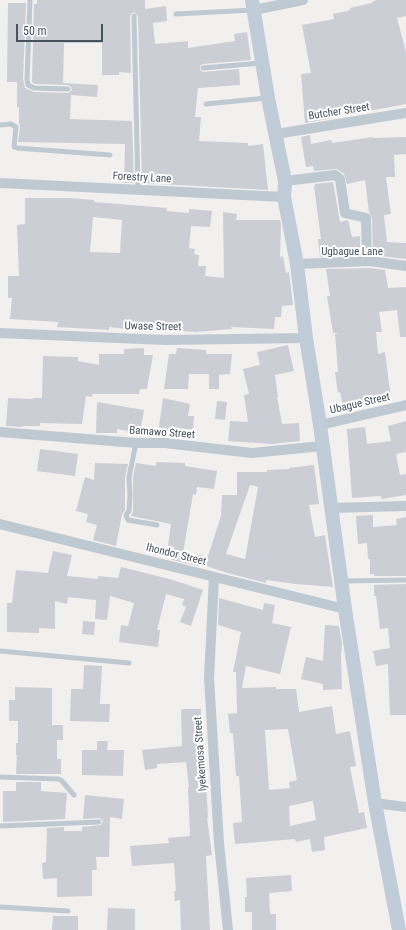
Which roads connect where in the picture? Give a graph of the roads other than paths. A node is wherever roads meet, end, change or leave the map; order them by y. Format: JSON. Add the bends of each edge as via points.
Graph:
{"nodes":[{"id":1,"x":30,"y":0,"type":"edge"},
{"id":2,"x":303,"y":0,"type":"edge"},
{"id":3,"x":253,"y":5,"type":"edge"},
{"id":4,"x":176,"y":14,"type":"dead end"},
{"id":5,"x":134,"y":16,"type":"dead end"},
{"id":6,"x":262,"y":63,"type":"junction"},
{"id":7,"x":203,"y":68,"type":"dead end"},
{"id":8,"x":68,"y":89,"type":"dead end"},
{"id":9,"x":268,"y":98,"type":"junction"},
{"id":10,"x":206,"y":104,"type":"dead end"},
{"id":11,"x":406,"y":113,"type":"edge"},
{"id":12,"x":0,"y":125,"type":"edge"},
{"id":13,"x":276,"y":134,"type":"junction"},
{"id":14,"x":110,"y":155,"type":"dead end"},
{"id":15,"x":286,"y":181,"type":"junction"},
{"id":16,"x":0,"y":184,"type":"edge"},
{"id":17,"x":138,"y":190,"type":"junction"},
{"id":18,"x":284,"y":197,"type":"junction"},
{"id":19,"x":367,"y":261,"type":"junction"},
{"id":20,"x":297,"y":264,"type":"junction"},
{"id":21,"x":406,"y":266,"type":"edge"},
{"id":22,"x":0,"y":333,"type":"edge"},
{"id":23,"x":306,"y":338,"type":"junction"},
{"id":24,"x":406,"y":405,"type":"edge"},
{"id":25,"x":320,"y":425,"type":"junction"},
{"id":26,"x":0,"y":432,"type":"edge"},
{"id":27,"x":136,"y":443,"type":"junction"},
{"id":28,"x":322,"y":446,"type":"junction"},
{"id":29,"x":406,"y":506,"type":"edge"},
{"id":30,"x":331,"y":508,"type":"junction"},
{"id":31,"x":0,"y":524,"type":"edge"},
{"id":32,"x":157,"y":525,"type":"dead end"},
{"id":33,"x":214,"y":577,"type":"junction"},
{"id":34,"x":406,"y":580,"type":"edge"},
{"id":35,"x":341,"y":581,"type":"junction"},
{"id":36,"x":346,"y":609,"type":"junction"},
{"id":37,"x":0,"y":651,"type":"edge"},
{"id":38,"x":129,"y":663,"type":"dead end"},
{"id":39,"x":0,"y":777,"type":"edge"},
{"id":40,"x":74,"y":795,"type":"dead end"},
{"id":41,"x":375,"y":803,"type":"junction"},
{"id":42,"x":406,"y":807,"type":"edge"},
{"id":43,"x":99,"y":822,"type":"dead end"},
{"id":44,"x":0,"y":826,"type":"edge"},
{"id":45,"x":0,"y":907,"type":"edge"},
{"id":46,"x":68,"y":910,"type":"dead end"},
{"id":47,"x":228,"y":930,"type":"edge"},
{"id":48,"x":399,"y":930,"type":"edge"}],
"edges":[{"from":1,"to":8,"type":"lane","via":[[28,85],[34,88]]},
{"from":2,"to":3,"type":"street"},
{"from":3,"to":4,"type":"lane"},
{"from":3,"to":6,"type":"street"},
{"from":5,"to":17,"type":"lane"},
{"from":6,"to":7,"type":"lane"},
{"from":6,"to":9,"type":"street"},
{"from":9,"to":10,"type":"lane"},
{"from":9,"to":13,"type":"street"},
{"from":11,"to":13,"type":"street","name":"Butcher Street"},
{"from":12,"to":14,"type":"lane","via":[[11,124],[16,127],[14,147],[17,148]]},
{"from":13,"to":15,"type":"street"},
{"from":15,"to":18,"type":"street"},
{"from":15,"to":19,"type":"street","via":[[335,175],[340,179],[345,213],[366,218]]},
{"from":16,"to":17,"type":"street","name":"Forestry Lane"},
{"from":17,"to":18,"type":"street","name":"Forestry Lane"},
{"from":18,"to":20,"type":"street"},
{"from":19,"to":20,"type":"street","name":"Ugbague Lane"},
{"from":19,"to":21,"type":"street","name":"Ugbague Lane"},
{"from":20,"to":23,"type":"street"},
{"from":22,"to":23,"type":"street","name":"Uwase Street","via":[[165,340]]},
{"from":23,"to":25,"type":"street"},
{"from":24,"to":25,"type":"street","name":"Ubague Street"},
{"from":25,"to":28,"type":"street"},
{"from":26,"to":27,"type":"street","name":"Bamawo Street"},
{"from":27,"to":28,"type":"street","name":"Bamawo Street","via":[[164,443],[252,453]]},
{"from":27,"to":32,"type":"lane","via":[[130,477],[129,511],[126,514],[128,520]]},
{"from":28,"to":30,"type":"street"},
{"from":29,"to":30,"type":"street"},
{"from":30,"to":35,"type":"street"},
{"from":31,"to":33,"type":"street","name":"Ihondor Street"},
{"from":33,"to":36,"type":"street","name":"Ihondor Street"},
{"from":33,"to":47,"type":"street","name":"Iyekemosa Street","via":[[209,678],[219,843]]},
{"from":34,"to":35,"type":"lane"},
{"from":35,"to":36,"type":"street"},
{"from":36,"to":41,"type":"street"},
{"from":37,"to":38,"type":"lane"},
{"from":39,"to":40,"type":"lane","via":[[58,779]]},
{"from":41,"to":42,"type":"street"},
{"from":41,"to":48,"type":"street"},
{"from":43,"to":44,"type":"lane"},
{"from":45,"to":46,"type":"lane"}]}
